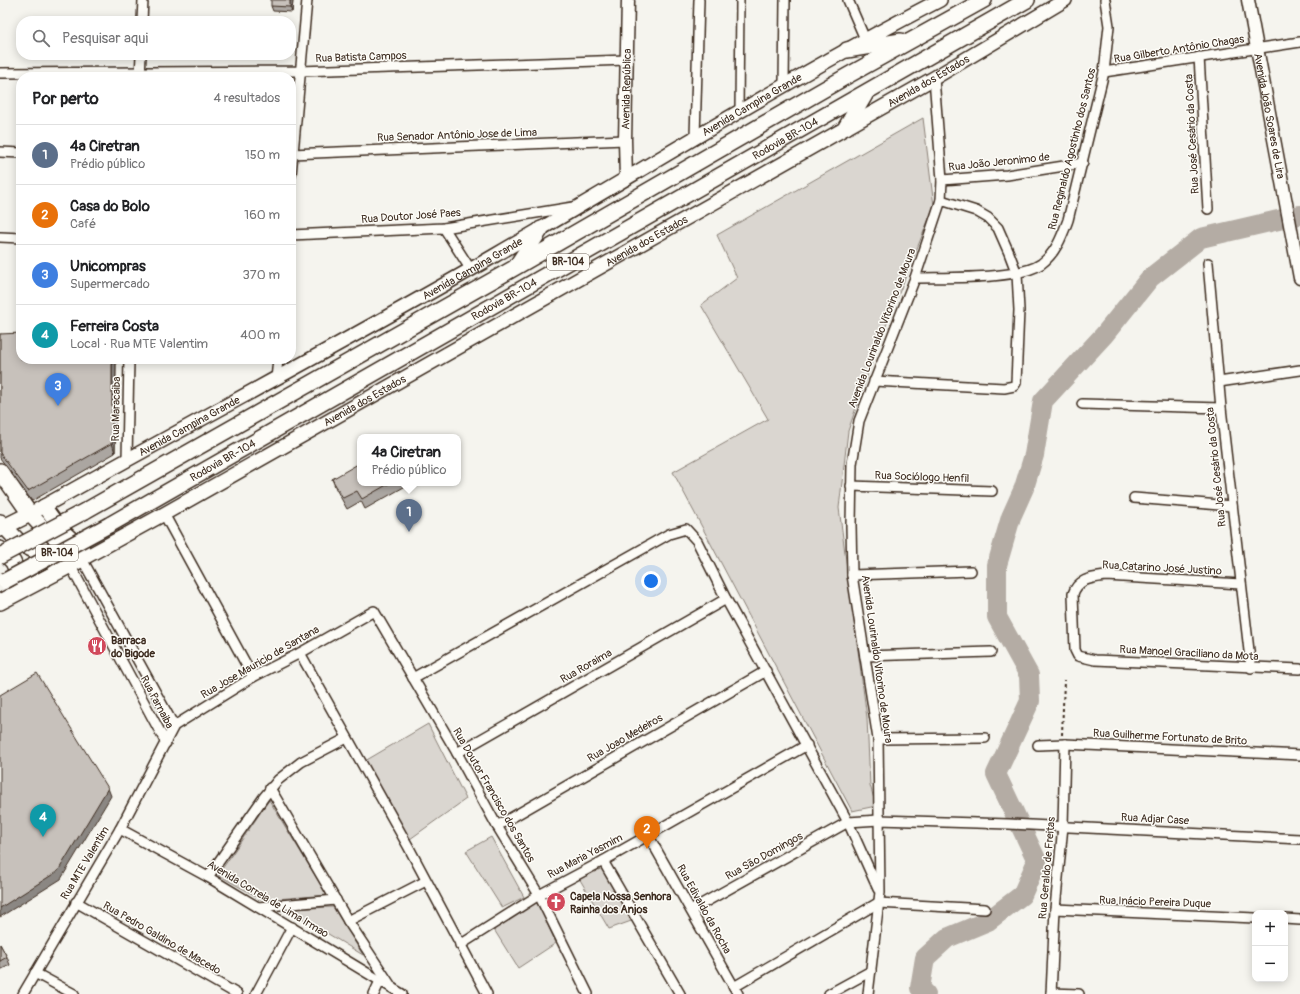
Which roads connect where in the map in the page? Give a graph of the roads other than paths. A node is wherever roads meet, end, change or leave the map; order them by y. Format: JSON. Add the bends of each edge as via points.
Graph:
{"nodes":[{"id":1,"x":143,"y":0,"type":"edge"},
{"id":2,"x":307,"y":0,"type":"edge"},
{"id":3,"x":628,"y":0,"type":"edge"},
{"id":4,"x":699,"y":0,"type":"edge"},
{"id":5,"x":740,"y":0,"type":"edge"},
{"id":6,"x":785,"y":0,"type":"edge"},
{"id":7,"x":848,"y":0,"type":"edge"},
{"id":8,"x":940,"y":0,"type":"edge"},
{"id":9,"x":984,"y":0,"type":"edge"},
{"id":10,"x":1027,"y":0,"type":"edge"},
{"id":11,"x":1065,"y":0,"type":"edge"},
{"id":12,"x":1105,"y":0,"type":"edge"},
{"id":13,"x":1248,"y":0,"type":"edge"},
{"id":14,"x":142,"y":16,"type":"edge"},
{"id":15,"x":865,"y":39,"type":"junction"},
{"id":16,"x":912,"y":40,"type":"junction"},
{"id":17,"x":1300,"y":42,"type":"edge"},
{"id":18,"x":847,"y":50,"type":"junction"},
{"id":19,"x":1257,"y":50,"type":"junction"},
{"id":20,"x":1199,"y":57,"type":"junction"},
{"id":21,"x":140,"y":60,"type":"edge"},
{"id":22,"x":627,"y":60,"type":"junction"},
{"id":23,"x":300,"y":71,"type":"junction"},
{"id":24,"x":140,"y":72,"type":"edge"},
{"id":25,"x":247,"y":72,"type":"edge"},
{"id":26,"x":1104,"y":72,"type":"junction"},
{"id":27,"x":0,"y":73,"type":"edge"},
{"id":28,"x":16,"y":73,"type":"edge"},
{"id":29,"x":934,"y":78,"type":"junction"},
{"id":30,"x":784,"y":85,"type":"junction"},
{"id":31,"x":866,"y":94,"type":"junction"},
{"id":32,"x":739,"y":111,"type":"junction"},
{"id":33,"x":296,"y":112,"type":"edge"},
{"id":34,"x":846,"y":127,"type":"junction"},
{"id":35,"x":695,"y":137,"type":"junction"},
{"id":36,"x":624,"y":140,"type":"junction"},
{"id":37,"x":0,"y":152,"type":"edge"},
{"id":38,"x":16,"y":153,"type":"edge"},
{"id":39,"x":296,"y":154,"type":"edge"},
{"id":40,"x":1083,"y":163,"type":"junction"},
{"id":41,"x":626,"y":179,"type":"junction"},
{"id":42,"x":942,"y":180,"type":"junction"},
{"id":43,"x":941,"y":200,"type":"junction"},
{"id":44,"x":580,"y":206,"type":"junction"},
{"id":45,"x":1208,"y":209,"type":"dead end"},
{"id":46,"x":444,"y":228,"type":"junction"},
{"id":47,"x":541,"y":229,"type":"junction"},
{"id":48,"x":296,"y":235,"type":"edge"},
{"id":49,"x":0,"y":237,"type":"edge"},
{"id":50,"x":16,"y":238,"type":"edge"},
{"id":51,"x":1208,"y":263,"type":"dead end"},
{"id":52,"x":516,"y":267,"type":"junction"},
{"id":53,"x":470,"y":270,"type":"junction"},
{"id":54,"x":1017,"y":274,"type":"junction"},
{"id":55,"x":915,"y":278,"type":"junction"},
{"id":56,"x":1300,"y":278,"type":"edge"},
{"id":57,"x":129,"y":364,"type":"edge"},
{"id":58,"x":278,"y":364,"type":"edge"},
{"id":59,"x":1300,"y":370,"type":"edge"},
{"id":60,"x":276,"y":379,"type":"junction"},
{"id":61,"x":874,"y":380,"type":"junction"},
{"id":62,"x":1219,"y":382,"type":"junction"},
{"id":63,"x":1082,"y":404,"type":"dead end"},
{"id":64,"x":1221,"y":408,"type":"junction"},
{"id":65,"x":127,"y":459,"type":"junction"},
{"id":66,"x":0,"y":470,"type":"edge"},
{"id":67,"x":852,"y":486,"type":"junction"},
{"id":68,"x":992,"y":491,"type":"dead end"},
{"id":69,"x":1134,"y":498,"type":"dead end"},
{"id":70,"x":44,"y":506,"type":"junction"},
{"id":71,"x":1232,"y":506,"type":"junction"},
{"id":72,"x":30,"y":514,"type":"junction"},
{"id":73,"x":164,"y":514,"type":"junction"},
{"id":74,"x":1,"y":526,"type":"edge"},
{"id":75,"x":0,"y":549,"type":"edge"},
{"id":76,"x":0,"y":556,"type":"edge"},
{"id":77,"x":81,"y":559,"type":"junction"},
{"id":78,"x":972,"y":570,"type":"dead end"},
{"id":79,"x":852,"y":575,"type":"junction"},
{"id":80,"x":3,"y":582,"type":"edge"},
{"id":81,"x":1242,"y":584,"type":"junction"},
{"id":82,"x":24,"y":588,"type":"junction"},
{"id":83,"x":726,"y":600,"type":"junction"},
{"id":84,"x":0,"y":602,"type":"edge"},
{"id":85,"x":374,"y":611,"type":"joint"},
{"id":86,"x":991,"y":652,"type":"dead end"},
{"id":87,"x":300,"y":653,"type":"junction"},
{"id":88,"x":865,"y":656,"type":"junction"},
{"id":89,"x":1078,"y":656,"type":"joint"},
{"id":90,"x":1251,"y":668,"type":"junction"},
{"id":91,"x":1300,"y":669,"type":"edge"},
{"id":92,"x":766,"y":672,"type":"junction"},
{"id":93,"x":253,"y":677,"type":"junction"},
{"id":94,"x":413,"y":678,"type":"junction"},
{"id":95,"x":174,"y":726,"type":"junction"},
{"id":96,"x":347,"y":738,"type":"junction"},
{"id":97,"x":985,"y":738,"type":"dead end"},
{"id":98,"x":878,"y":739,"type":"junction"},
{"id":99,"x":166,"y":743,"type":"junction"},
{"id":100,"x":1064,"y":744,"type":"junction"},
{"id":101,"x":807,"y":745,"type":"junction"},
{"id":102,"x":1038,"y":745,"type":"dead end"},
{"id":103,"x":458,"y":753,"type":"junction"},
{"id":104,"x":1300,"y":755,"type":"edge"},
{"id":105,"x":270,"y":788,"type":"junction"},
{"id":106,"x":879,"y":820,"type":"junction"},
{"id":107,"x":848,"y":822,"type":"junction"},
{"id":108,"x":497,"y":826,"type":"junction"},
{"id":109,"x":1063,"y":826,"type":"junction"},
{"id":110,"x":120,"y":829,"type":"junction"},
{"id":111,"x":648,"y":835,"type":"junction"},
{"id":112,"x":1300,"y":839,"type":"edge"},
{"id":113,"x":603,"y":861,"type":"junction"},
{"id":114,"x":208,"y":877,"type":"junction"},
{"id":115,"x":426,"y":881,"type":"junction"},
{"id":116,"x":880,"y":892,"type":"junction"},
{"id":117,"x":539,"y":895,"type":"junction"},
{"id":118,"x":336,"y":900,"type":"junction"},
{"id":119,"x":76,"y":902,"type":"junction"},
{"id":120,"x":878,"y":903,"type":"junction"},
{"id":121,"x":258,"y":907,"type":"junction"},
{"id":122,"x":985,"y":909,"type":"dead end"},
{"id":123,"x":691,"y":910,"type":"junction"},
{"id":124,"x":1055,"y":910,"type":"junction"},
{"id":125,"x":1252,"y":918,"type":"edge"},
{"id":126,"x":1288,"y":919,"type":"edge"},
{"id":127,"x":1300,"y":920,"type":"edge"},
{"id":128,"x":348,"y":921,"type":"junction"},
{"id":129,"x":292,"y":927,"type":"junction"},
{"id":130,"x":460,"y":945,"type":"junction"},
{"id":131,"x":871,"y":971,"type":"junction"},
{"id":132,"x":35,"y":973,"type":"junction"},
{"id":133,"x":380,"y":981,"type":"junction"},
{"id":134,"x":393,"y":989,"type":"junction"},
{"id":135,"x":736,"y":990,"type":"edge"},
{"id":136,"x":1051,"y":993,"type":"edge"},
{"id":137,"x":23,"y":994,"type":"edge"},
{"id":138,"x":74,"y":994,"type":"edge"},
{"id":139,"x":236,"y":994,"type":"edge"},
{"id":140,"x":256,"y":994,"type":"edge"},
{"id":141,"x":374,"y":994,"type":"edge"},
{"id":142,"x":402,"y":994,"type":"edge"},
{"id":143,"x":487,"y":994,"type":"edge"},
{"id":144,"x":588,"y":994,"type":"edge"},
{"id":145,"x":680,"y":994,"type":"edge"},
{"id":146,"x":829,"y":994,"type":"edge"},
{"id":147,"x":868,"y":994,"type":"edge"},
{"id":148,"x":1079,"y":994,"type":"edge"}],
"edges":[{"from":1,"to":14,"type":"street"},
{"from":2,"to":23,"type":"street"},
{"from":3,"to":22,"type":"street","name":"Avenida República"},
{"from":4,"to":35,"type":"street"},
{"from":5,"to":32,"type":"street"},
{"from":6,"to":30,"type":"street"},
{"from":7,"to":15,"type":"street"},
{"from":8,"to":15,"type":"main road","name":"Avenida Campina Grande"},
{"from":9,"to":16,"type":"main road","name":"Rodovia BR-104","number":"BR-104"},
{"from":10,"to":31,"type":"main road","name":"Rodovia BR-104","number":"BR-104"},
{"from":11,"to":29,"type":"main road","name":"Avenida dos Estados"},
{"from":12,"to":26,"type":"street","name":"Rua Reginaldo Agostinho dos Santos","via":[[1109,26]]},
{"from":13,"to":19,"type":"street","name":"Avenida João Soares de Lira"},
{"from":15,"to":18,"type":"main road","name":"Avenida Campina Grande"},
{"from":16,"to":18,"type":"main road"},
{"from":16,"to":52,"type":"main road","name":"Rodovia BR-104","number":"BR-104"},
{"from":17,"to":19,"type":"street","name":"Rua Gilberto Antônio Chagas"},
{"from":18,"to":30,"type":"main road","name":"Avenida Campina Grande"},
{"from":19,"to":20,"type":"street","name":"Rua Gilberto Antônio Chagas"},
{"from":19,"to":56,"type":"street","name":"Avenida João Soares de Lira"},
{"from":20,"to":26,"type":"street","name":"Rua Gilberto Antônio Chagas"},
{"from":20,"to":45,"type":"street","name":"Rua José Cesário da Costa"},
{"from":21,"to":24,"type":"street"},
{"from":22,"to":23,"type":"street","name":"Rua Batista Campos"},
{"from":22,"to":36,"type":"street","name":"Avenida República"},
{"from":23,"to":25,"type":"street","name":"Rua Batista Campos"},
{"from":23,"to":33,"type":"street"},
{"from":26,"to":40,"type":"street","name":"Rua Reginaldo Agostinho dos Santos"},
{"from":27,"to":28,"type":"street","name":"Rua Batista Campos"},
{"from":29,"to":34,"type":"main road","name":"Avenida dos Estados"},
{"from":29,"to":42,"type":"street","name":"Avenida Lourinaldo Vitorino de Moura"},
{"from":30,"to":32,"type":"main road","name":"Avenida Campina Grande"},
{"from":31,"to":34,"type":"main road"},
{"from":31,"to":80,"type":"main road","name":"Rodovia BR-104","number":"BR-104","bridge":true,"via":[[109,525]]},
{"from":32,"to":35,"type":"main road","name":"Avenida Campina Grande"},
{"from":34,"to":73,"type":"main road","name":"Avenida dos Estados"},
{"from":35,"to":41,"type":"main road","name":"Avenida Campina Grande"},
{"from":36,"to":39,"type":"street","name":"Rua Senador Antônio Jose de Lima"},
{"from":36,"to":41,"type":"street","name":"Avenida República"},
{"from":37,"to":38,"type":"street"},
{"from":40,"to":42,"type":"street","name":"Rua João Jeronimo de","via":[[1007,175]]},
{"from":40,"to":54,"type":"street","name":"Rua Reginaldo Agostinho dos Santos","via":[[1068,220],[1054,252],[1041,264]]},
{"from":41,"to":44,"type":"main road","name":"Avenida Campina Grande"},
{"from":42,"to":43,"type":"street","name":"Avenida Lourinaldo Vitorino de Moura"},
{"from":43,"to":54,"type":"street","via":[[976,211],[988,218],[998,228]]},
{"from":43,"to":55,"type":"street","name":"Avenida Lourinaldo Vitorino de Moura"},
{"from":44,"to":46,"type":"street","name":"Rua Doutor José Paes"},
{"from":44,"to":47,"type":"main road","name":"Avenida Campina Grande"},
{"from":46,"to":48,"type":"street","name":"Rua Doutor José Paes"},
{"from":46,"to":53,"type":"street"},
{"from":47,"to":52,"type":"main road"},
{"from":47,"to":53,"type":"main road","name":"Avenida Campina Grande"},
{"from":49,"to":50,"type":"street"},
{"from":51,"to":62,"type":"street","name":"Rua José Cesário da Costa"},
{"from":52,"to":76,"type":"main road","name":"Rodovia BR-104","number":"BR-104","bridge":true,"via":[[85,511]]},
{"from":53,"to":60,"type":"main road","name":"Avenida Campina Grande"},
{"from":54,"to":55,"type":"street","name":"Rua Reginaldo Agostinho dos Santos"},
{"from":54,"to":61,"type":"street","via":[[1019,310],[1017,377],[1014,386],[1004,388]]},
{"from":55,"to":61,"type":"street","name":"Avenida Lourinaldo Vitorino de Moura"},
{"from":57,"to":65,"type":"street","name":"Rua Maracaiba"},
{"from":58,"to":60,"type":"street"},
{"from":59,"to":62,"type":"street"},
{"from":60,"to":65,"type":"main road","name":"Avenida Campina Grande"},
{"from":61,"to":67,"type":"street","name":"Avenida Lourinaldo Vitorino de Moura","via":[[859,421],[854,445]]},
{"from":62,"to":64,"type":"street","name":"Rua José Cesário da Costa"},
{"from":63,"to":64,"type":"street"},
{"from":64,"to":71,"type":"street","name":"Rua José Cesário da Costa"},
{"from":65,"to":70,"type":"main road","name":"Avenida Campina Grande"},
{"from":66,"to":72,"type":"main road"},
{"from":67,"to":68,"type":"street","name":"Rua Sociólogo Henfil"},
{"from":67,"to":79,"type":"street","name":"Avenida Lourinaldo Vitorino de Moura"},
{"from":69,"to":71,"type":"street"},
{"from":70,"to":72,"type":"main road","name":"Avenida Campina Grande"},
{"from":70,"to":77,"type":"main road"},
{"from":71,"to":81,"type":"street","name":"Rua José Cesário da Costa"},
{"from":72,"to":74,"type":"main road","name":"Avenida Campina Grande"},
{"from":72,"to":77,"type":"main road"},
{"from":73,"to":77,"type":"main road","name":"Avenida dos Estados"},
{"from":73,"to":93,"type":"street"},
{"from":74,"to":77,"type":"main road","via":[[21,544],[36,552]]},
{"from":75,"to":82,"type":"main road","via":[[13,562]]},
{"from":77,"to":82,"type":"main road","name":"Avenida dos Estados"},
{"from":77,"to":95,"type":"street","name":"Rua Parnaiba"},
{"from":77,"to":99,"type":"street","name":"Rua Parnaiba"},
{"from":78,"to":79,"type":"street"},
{"from":79,"to":88,"type":"street","name":"Avenida Lourinaldo Vitorino de Moura"},
{"from":81,"to":89,"type":"street","name":"Rua Catarino José Justino","via":[[1106,576],[1082,581],[1076,586],[1073,594],[1073,642]]},
{"from":81,"to":90,"type":"street","name":"Rua José Cesário da Costa"},
{"from":82,"to":84,"type":"main road","name":"Avenida dos Estados"},
{"from":83,"to":92,"type":"street"},
{"from":83,"to":94,"type":"street","via":[[697,541],[686,529],[669,534]]},
{"from":83,"to":103,"type":"street","name":"Rua Roraima"},
{"from":85,"to":87,"type":"street","name":"Rua Jose Mauricio de Santana"},
{"from":85,"to":94,"type":"street","name":"Rua Doutor Francisco dos Santos"},
{"from":86,"to":88,"type":"street"},
{"from":87,"to":93,"type":"street","name":"Rua Jose Mauricio de Santana"},
{"from":87,"to":96,"type":"street"},
{"from":88,"to":98,"type":"street","name":"Avenida Lourinaldo Vitorino de Moura"},
{"from":89,"to":90,"type":"street","name":"Rua Manoel Graciliano da Mota","via":[[1095,660]]},
{"from":90,"to":91,"type":"street","name":"Rua Manoel Graciliano da Mota"},
{"from":92,"to":101,"type":"street"},
{"from":92,"to":108,"type":"street","name":"Rua Joao Medeiros"},
{"from":93,"to":95,"type":"street","name":"Rua Jose Mauricio de Santana"},
{"from":94,"to":103,"type":"street","name":"Rua Doutor Francisco dos Santos"},
{"from":95,"to":99,"type":"street"},
{"from":96,"to":105,"type":"street","via":[[288,771]]},
{"from":96,"to":115,"type":"street"},
{"from":97,"to":98,"type":"street"},
{"from":98,"to":106,"type":"street","name":"Avenida Lourinaldo Vitorino de Moura"},
{"from":99,"to":110,"type":"street","name":"Rua MTE Valentim"},
{"from":100,"to":102,"type":"street","name":"Rua Guilherme Fortunato de Brito"},
{"from":100,"to":104,"type":"street","name":"Rua Guilherme Fortunato de Brito"},
{"from":100,"to":109,"type":"street","name":"Rua Geraldo de Freitas"},
{"from":101,"to":107,"type":"street"},
{"from":101,"to":111,"type":"street","name":"Rua Maria Yasmim"},
{"from":103,"to":108,"type":"street","name":"Rua Doutor Francisco dos Santos"},
{"from":105,"to":114,"type":"street"},
{"from":105,"to":118,"type":"street"},
{"from":106,"to":107,"type":"street","name":"Rua Adjar Case"},
{"from":106,"to":109,"type":"street","name":"Rua Adjar Case"},
{"from":106,"to":116,"type":"street","name":"Avenida Lourinaldo Vitorino de Moura"},
{"from":107,"to":116,"type":"street"},
{"from":107,"to":123,"type":"street","name":"Rua São Domingos"},
{"from":108,"to":117,"type":"street","name":"Rua Doutor Francisco dos Santos"},
{"from":109,"to":112,"type":"street","name":"Rua Adjar Case"},
{"from":109,"to":124,"type":"street","name":"Rua Geraldo de Freitas"},
{"from":110,"to":114,"type":"street","name":"Avenida Correia de Lima Irmao"},
{"from":110,"to":119,"type":"street","name":"Rua MTE Valentim"},
{"from":111,"to":113,"type":"street","name":"Rua Maria Yasmim"},
{"from":111,"to":123,"type":"street","name":"Rua Edivaldo da Rocha"},
{"from":113,"to":117,"type":"street","name":"Rua Maria Yasmim"},
{"from":113,"to":145,"type":"street"},
{"from":114,"to":121,"type":"street","name":"Avenida Correia de Lima Irmao"},
{"from":115,"to":128,"type":"street"},
{"from":115,"to":130,"type":"street"},
{"from":116,"to":120,"type":"street","name":"Avenida Lourinaldo Vitorino de Moura"},
{"from":117,"to":130,"type":"street","name":"Rua Maria Yasmim"},
{"from":117,"to":144,"type":"street","name":"Rua Doutor Francisco dos Santos"},
{"from":118,"to":121,"type":"street"},
{"from":118,"to":128,"type":"street"},
{"from":119,"to":132,"type":"street","name":"Rua MTE Valentim"},
{"from":119,"to":139,"type":"street","name":"Rua Pedro Galdino de Macedo"},
{"from":120,"to":122,"type":"street"},
{"from":120,"to":131,"type":"street","name":"Avenida Lourinaldo Vitorino de Moura"},
{"from":120,"to":135,"type":"street"},
{"from":121,"to":129,"type":"street","name":"Avenida Correia de Lima Irmao"},
{"from":123,"to":135,"type":"street","name":"Rua Edivaldo da Rocha"},
{"from":124,"to":125,"type":"street","name":"Rua Inácio Pereira Duque"},
{"from":124,"to":136,"type":"street","name":"Rua Geraldo de Freitas"},
{"from":126,"to":127,"type":"street"},
{"from":128,"to":134,"type":"street"},
{"from":129,"to":133,"type":"street","name":"Avenida Correia de Lima Irmao"},
{"from":129,"to":140,"type":"street"},
{"from":130,"to":143,"type":"street"},
{"from":131,"to":146,"type":"street"},
{"from":131,"to":147,"type":"street","name":"Avenida Lourinaldo Vitorino de Moura"},
{"from":132,"to":137,"type":"street","name":"Rua MTE Valentim"},
{"from":132,"to":138,"type":"street"},
{"from":133,"to":134,"type":"street","name":"Avenida Correia de Lima Irmao"},
{"from":133,"to":141,"type":"street"},
{"from":134,"to":142,"type":"street","name":"Avenida Correia de Lima Irmao"},
{"from":136,"to":148,"type":"street"}]}
